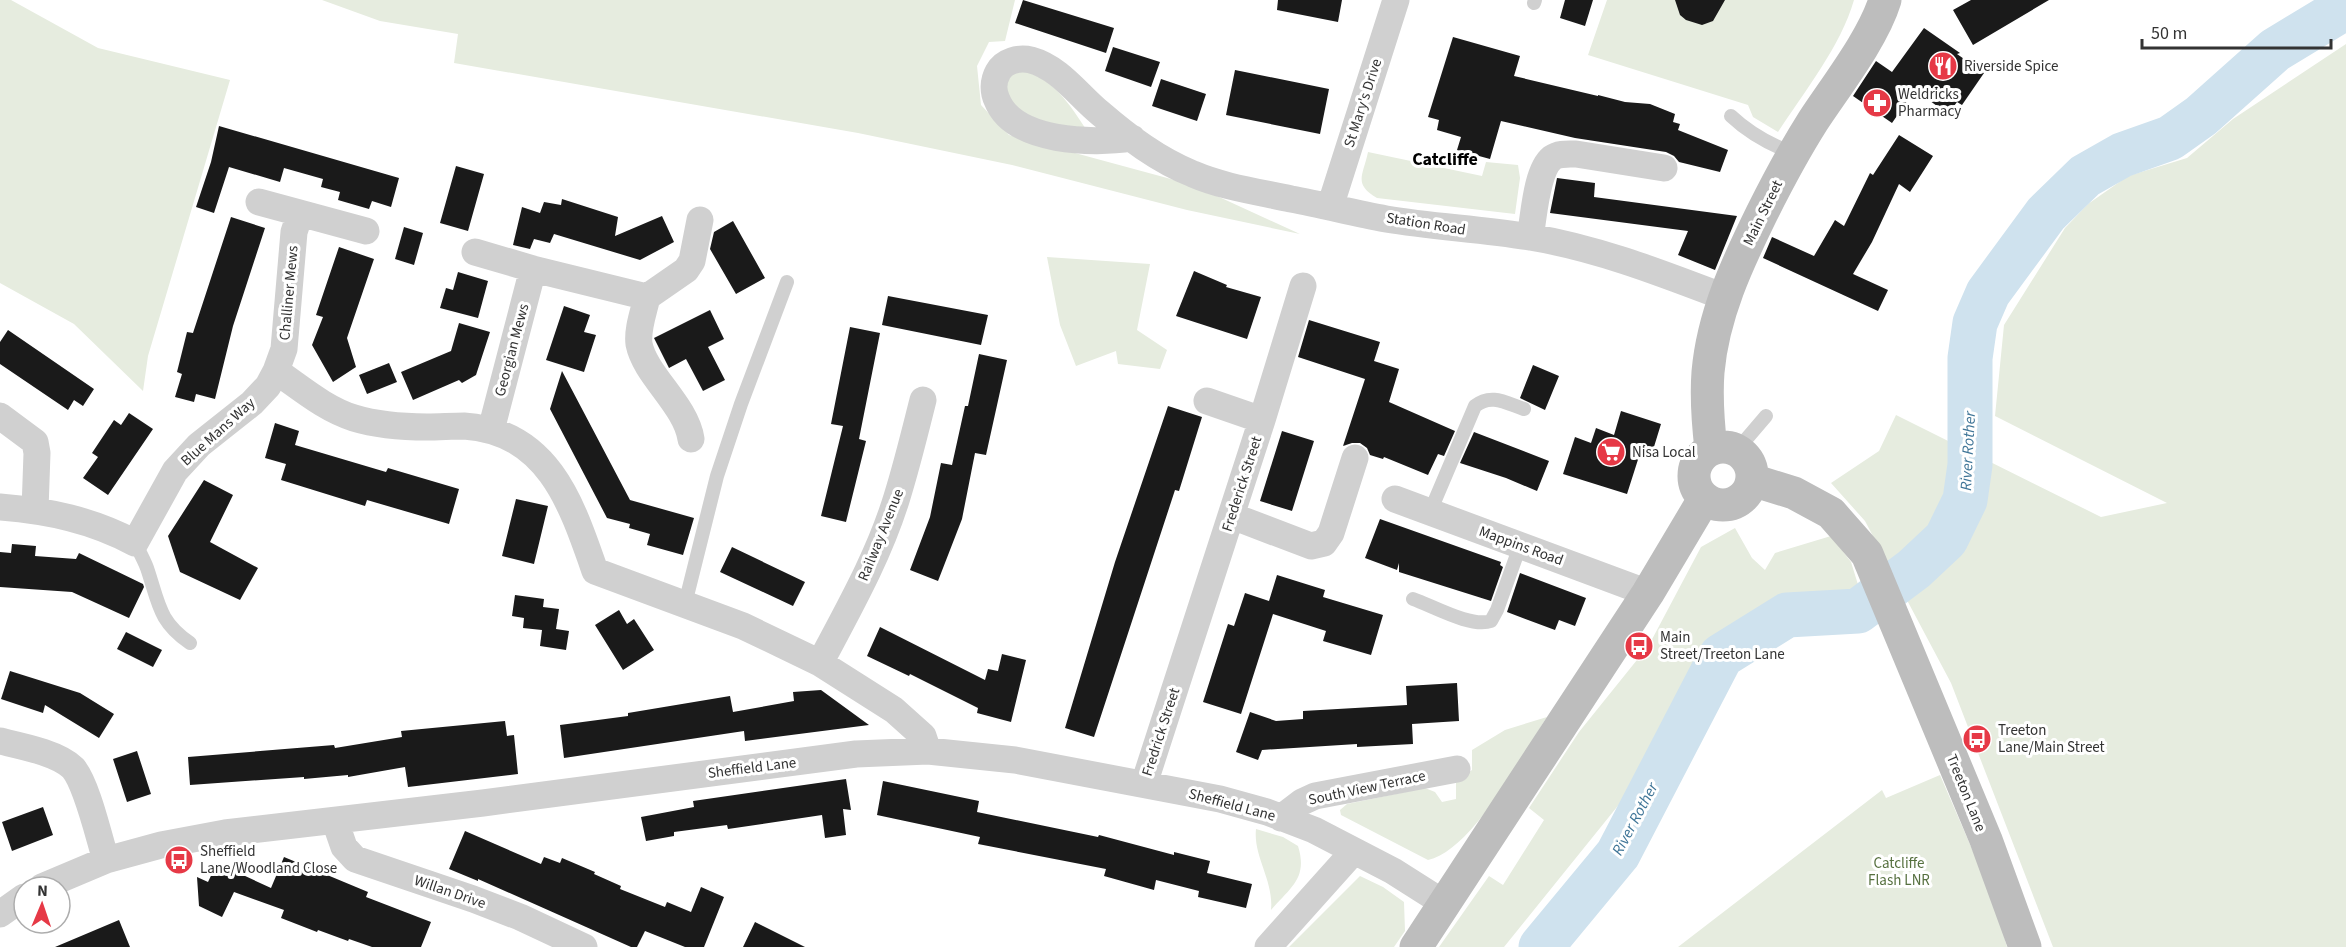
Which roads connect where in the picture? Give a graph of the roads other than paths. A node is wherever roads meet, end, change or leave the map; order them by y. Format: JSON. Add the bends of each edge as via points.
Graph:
{"nodes":[{"id":1,"x":1396,"y":0,"type":"edge"},
{"id":2,"x":1885,"y":0,"type":"edge"},
{"id":3,"x":1731,"y":116,"type":"dead end"},
{"id":4,"x":1132,"y":138,"type":"junction"},
{"id":5,"x":1792,"y":153,"type":"junction"},
{"id":6,"x":1664,"y":168,"type":"dead end"},
{"id":7,"x":259,"y":202,"type":"dead end"},
{"id":8,"x":1330,"y":207,"type":"junction"},
{"id":9,"x":300,"y":214,"type":"junction"},
{"id":10,"x":700,"y":220,"type":"dead end"},
{"id":11,"x":366,"y":231,"type":"dead end"},
{"id":12,"x":1530,"y":237,"type":"junction"},
{"id":13,"x":475,"y":252,"type":"dead end"},
{"id":14,"x":533,"y":269,"type":"junction"},
{"id":15,"x":787,"y":282,"type":"dead end"},
{"id":16,"x":1303,"y":286,"type":"dead end"},
{"id":17,"x":647,"y":297,"type":"junction"},
{"id":18,"x":1724,"y":297,"type":"junction"},
{"id":19,"x":276,"y":371,"type":"junction"},
{"id":20,"x":922,"y":399,"type":"dead end"},
{"id":21,"x":1207,"y":401,"type":"dead end"},
{"id":22,"x":1524,"y":409,"type":"dead end"},
{"id":23,"x":0,"y":416,"type":"edge"},
{"id":24,"x":1766,"y":416,"type":"dead end"},
{"id":25,"x":1262,"y":420,"type":"junction"},
{"id":26,"x":491,"y":430,"type":"junction"},
{"id":27,"x":691,"y":439,"type":"dead end"},
{"id":28,"x":1724,"y":450,"type":"junction"},
{"id":29,"x":1355,"y":458,"type":"dead end"},
{"id":30,"x":1752,"y":480,"type":"junction"},
{"id":31,"x":1704,"y":499,"type":"junction"},
{"id":32,"x":1395,"y":500,"type":"dead end"},
{"id":33,"x":0,"y":507,"type":"edge"},
{"id":34,"x":35,"y":510,"type":"junction"},
{"id":35,"x":1430,"y":512,"type":"junction"},
{"id":36,"x":1232,"y":516,"type":"junction"},
{"id":37,"x":135,"y":543,"type":"junction"},
{"id":38,"x":1520,"y":546,"type":"junction"},
{"id":39,"x":1648,"y":593,"type":"junction"},
{"id":40,"x":1413,"y":599,"type":"dead end"},
{"id":41,"x":685,"y":604,"type":"junction"},
{"id":42,"x":190,"y":643,"type":"dead end"},
{"id":43,"x":820,"y":663,"type":"junction"},
{"id":44,"x":1178,"y":681,"type":"joint"},
{"id":45,"x":0,"y":741,"type":"edge"},
{"id":46,"x":928,"y":751,"type":"junction"},
{"id":47,"x":1457,"y":769,"type":"dead end"},
{"id":48,"x":1144,"y":784,"type":"junction"},
{"id":49,"x":1281,"y":818,"type":"junction"},
{"id":50,"x":335,"y":820,"type":"junction"},
{"id":51,"x":1354,"y":851,"type":"junction"},
{"id":52,"x":106,"y":860,"type":"junction"},
{"id":53,"x":70,"y":875,"type":"edge"},
{"id":54,"x":1445,"y":904,"type":"junction"},
{"id":55,"x":550,"y":940,"type":"edge"},
{"id":56,"x":584,"y":947,"type":"edge"},
{"id":57,"x":1268,"y":947,"type":"edge"},
{"id":58,"x":1416,"y":947,"type":"edge"},
{"id":59,"x":2025,"y":947,"type":"edge"}],
"edges":[{"from":1,"to":8,"type":"street","name":"St Mary's Drive"},
{"from":2,"to":5,"type":"main road","name":"Main Street","via":[[1871,32]]},
{"from":3,"to":5,"type":"lane","via":[[1746,130]]},
{"from":4,"to":4,"type":"street","name":"Station Road","via":[[1051,70],[1032,60],[1006,63],[998,72],[994,83],[999,106],[1008,118],[1022,126],[1045,135],[1083,141]]},
{"from":4,"to":8,"type":"street","name":"Station Road","via":[[1193,175]]},
{"from":5,"to":18,"type":"main road","name":"Main Street"},
{"from":6,"to":12,"type":"street","via":[[1576,154],[1553,157],[1542,175]]},
{"from":7,"to":9,"type":"street"},
{"from":8,"to":12,"type":"street","name":"Station Road"},
{"from":9,"to":11,"type":"street"},
{"from":9,"to":19,"type":"street","name":"Challiner Mews","via":[[294,232],[284,349]]},
{"from":10,"to":17,"type":"street","via":[[692,261],[686,270]]},
{"from":12,"to":18,"type":"street","name":"Station Road","via":[[1603,253]]},
{"from":13,"to":14,"type":"street"},
{"from":14,"to":17,"type":"street"},
{"from":14,"to":26,"type":"street","name":"Georgian Mews"},
{"from":15,"to":41,"type":"lane","via":[[717,476]]},
{"from":16,"to":25,"type":"street","name":"Frederick Street"},
{"from":17,"to":27,"type":"street","via":[[639,344],[689,427]]},
{"from":18,"to":28,"type":"main road","name":"Main Street","via":[[1712,342],[1706,399]]},
{"from":19,"to":26,"type":"street","via":[[327,406],[355,418]]},
{"from":19,"to":37,"type":"street","name":"Blue Mans Way","via":[[252,403],[199,445],[175,471]]},
{"from":20,"to":43,"type":"street","name":"Railway Avenue","via":[[897,499],[857,594]]},
{"from":21,"to":25,"type":"street"},
{"from":22,"to":35,"type":"lane","via":[[1491,398],[1475,406]]},
{"from":23,"to":34,"type":"street","via":[[35,442]]},
{"from":24,"to":28,"type":"lane"},
{"from":25,"to":36,"type":"street","name":"Frederick Street"},
{"from":26,"to":41,"type":"street","via":[[530,450],[550,471],[567,497],[595,571]]},
{"from":28,"to":30,"type":"main road","via":[[1749,463]]},
{"from":28,"to":31,"type":"main road","via":[[1696,463],[1694,482]]},
{"from":29,"to":36,"type":"street","via":[[1331,533],[1324,543],[1311,546]]},
{"from":30,"to":31,"type":"main road","via":[[1745,495],[1730,504]]},
{"from":30,"to":59,"type":"main road","name":"Treeton Lane","via":[[1794,493],[1831,513],[1867,554],[1986,840]]},
{"from":31,"to":39,"type":"main road"},
{"from":32,"to":35,"type":"street","name":"Mappins Road"},
{"from":33,"to":34,"type":"street"},
{"from":34,"to":37,"type":"street","via":[[73,517]]},
{"from":35,"to":38,"type":"street","name":"Mappins Road"},
{"from":36,"to":44,"type":"street","name":"Frederick Street"},
{"from":37,"to":42,"type":"lane","via":[[147,567],[158,609]]},
{"from":38,"to":39,"type":"street","name":"Mappins Road"},
{"from":38,"to":40,"type":"lane","via":[[1491,621],[1471,622]]},
{"from":39,"to":54,"type":"main road"},
{"from":41,"to":43,"type":"street","via":[[743,626]]},
{"from":43,"to":46,"type":"street","via":[[894,710],[923,736]]},
{"from":44,"to":48,"type":"street","name":"Fredrick Street"},
{"from":45,"to":52,"type":"street","via":[[60,759],[73,769],[82,784]]},
{"from":46,"to":48,"type":"street","name":"Sheffield Lane","via":[[1015,760]]},
{"from":46,"to":50,"type":"street","name":"Sheffield Lane","via":[[856,754]]},
{"from":47,"to":49,"type":"street","name":"South View Terrace","via":[[1315,796]]},
{"from":48,"to":49,"type":"street","name":"Sheffield Lane","via":[[1220,799]]},
{"from":49,"to":51,"type":"street","name":"Sheffield Lane"},
{"from":50,"to":52,"type":"street","name":"Sheffield Lane","via":[[225,833]]},
{"from":50,"to":55,"type":"street","name":"Willan Drive","via":[[344,847],[355,859],[520,917]]},
{"from":51,"to":54,"type":"street","name":"Sheffield Lane"},
{"from":51,"to":57,"type":"street"},
{"from":52,"to":53,"type":"street","name":"Sheffield Lane"},
{"from":54,"to":58,"type":"main road"},
{"from":55,"to":56,"type":"street","name":"Willan Drive"}]}
